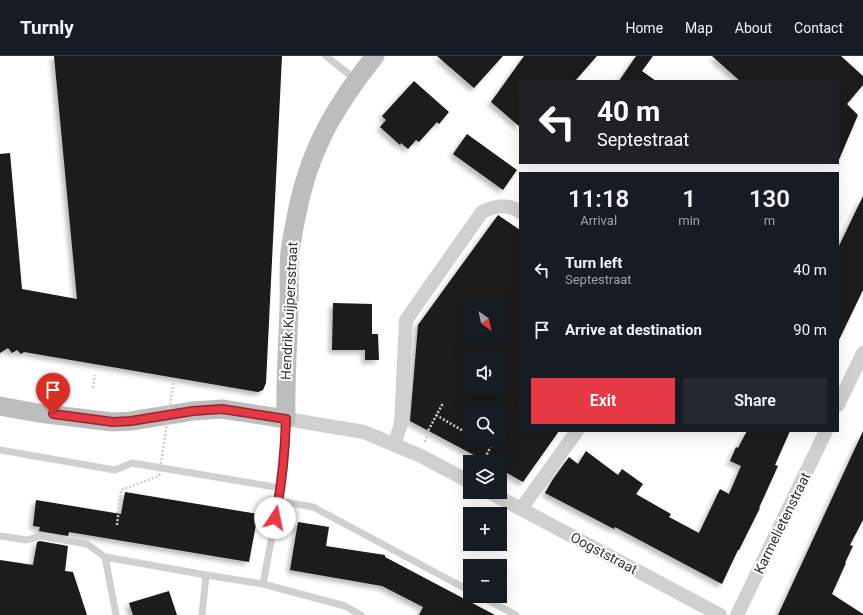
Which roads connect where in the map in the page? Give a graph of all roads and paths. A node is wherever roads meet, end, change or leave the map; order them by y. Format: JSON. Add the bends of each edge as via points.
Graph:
{"nodes":[{"id":1,"x":326,"y":56,"type":"edge"},
{"id":2,"x":375,"y":56,"type":"edge"},
{"id":3,"x":356,"y":80,"type":"junction"},
{"id":4,"x":519,"y":212,"type":"edge"},
{"id":5,"x":863,"y":353,"type":"edge"},
{"id":6,"x":95,"y":375,"type":"dead end"},
{"id":7,"x":174,"y":378,"type":"dead end"},
{"id":8,"x":93,"y":388,"type":"dead end"},
{"id":9,"x":442,"y":403,"type":"dead end"},
{"id":10,"x":839,"y":403,"type":"edge"},
{"id":11,"x":0,"y":406,"type":"edge"},
{"id":12,"x":436,"y":415,"type":"junction"},
{"id":13,"x":286,"y":419,"type":"junction"},
{"id":14,"x":463,"y":431,"type":"edge"},
{"id":15,"x":576,"y":432,"type":"edge"},
{"id":16,"x":826,"y":432,"type":"edge"},
{"id":17,"x":394,"y":445,"type":"junction"},
{"id":18,"x":0,"y":450,"type":"edge"},
{"id":19,"x":421,"y":456,"type":"junction"},
{"id":20,"x":463,"y":478,"type":"edge"},
{"id":21,"x":281,"y":488,"type":"junction"},
{"id":22,"x":502,"y":499,"type":"edge"},
{"id":23,"x":279,"y":501,"type":"junction"},
{"id":24,"x":521,"y":509,"type":"junction"},
{"id":25,"x":117,"y":525,"type":"dead end"},
{"id":26,"x":0,"y":536,"type":"edge"},
{"id":27,"x":106,"y":557,"type":"junction"},
{"id":28,"x":206,"y":575,"type":"junction"},
{"id":29,"x":264,"y":584,"type":"junction"},
{"id":30,"x":463,"y":587,"type":"edge"},
{"id":31,"x":493,"y":603,"type":"edge"},
{"id":32,"x":116,"y":615,"type":"edge"},
{"id":33,"x":202,"y":615,"type":"edge"},
{"id":34,"x":361,"y":615,"type":"edge"},
{"id":35,"x":516,"y":615,"type":"edge"},
{"id":36,"x":720,"y":615,"type":"edge"},
{"id":37,"x":738,"y":615,"type":"edge"}],
"edges":[{"from":1,"to":3,"type":"lane"},
{"from":2,"to":3,"type":"street","name":"Hendrik Kuijpersstraat"},
{"from":3,"to":13,"type":"street","name":"Hendrik Kuijpersstraat","via":[[338,105],[321,137],[311,160],[299,202],[290,253]]},
{"from":4,"to":17,"type":"street","via":[[506,206],[489,208],[482,212],[406,320],[401,424]]},
{"from":5,"to":10,"type":"street"},
{"from":6,"to":8,"type":"path"},
{"from":7,"to":25,"type":"path","bridge":true,"via":[[158,476],[121,490]]},
{"from":9,"to":12,"type":"path"},
{"from":11,"to":13,"type":"street","via":[[113,422],[222,409]]},
{"from":12,"to":14,"type":"path"},
{"from":12,"to":19,"type":"path","via":[[428,430]]},
{"from":13,"to":17,"type":"street","via":[[364,432]]},
{"from":13,"to":21,"type":"lane"},
{"from":15,"to":24,"type":"street"},
{"from":16,"to":37,"type":"street","name":"Karmelietenstraat"},
{"from":17,"to":19,"type":"street"},
{"from":18,"to":21,"type":"lane","via":[[115,470],[132,463]]},
{"from":19,"to":20,"type":"street"},
{"from":21,"to":23,"type":"lane"},
{"from":22,"to":24,"type":"street","name":"Oogststraat"},
{"from":23,"to":29,"type":"lane"},
{"from":23,"to":30,"type":"lane","via":[[313,506]]},
{"from":24,"to":36,"type":"street","name":"Oogststraat"},
{"from":26,"to":27,"type":"lane","via":[[27,540],[40,536],[87,544]]},
{"from":27,"to":28,"type":"lane"},
{"from":27,"to":32,"type":"lane"},
{"from":28,"to":29,"type":"lane"},
{"from":28,"to":33,"type":"lane"},
{"from":29,"to":34,"type":"lane","via":[[345,606]]},
{"from":31,"to":35,"type":"lane"}]}
